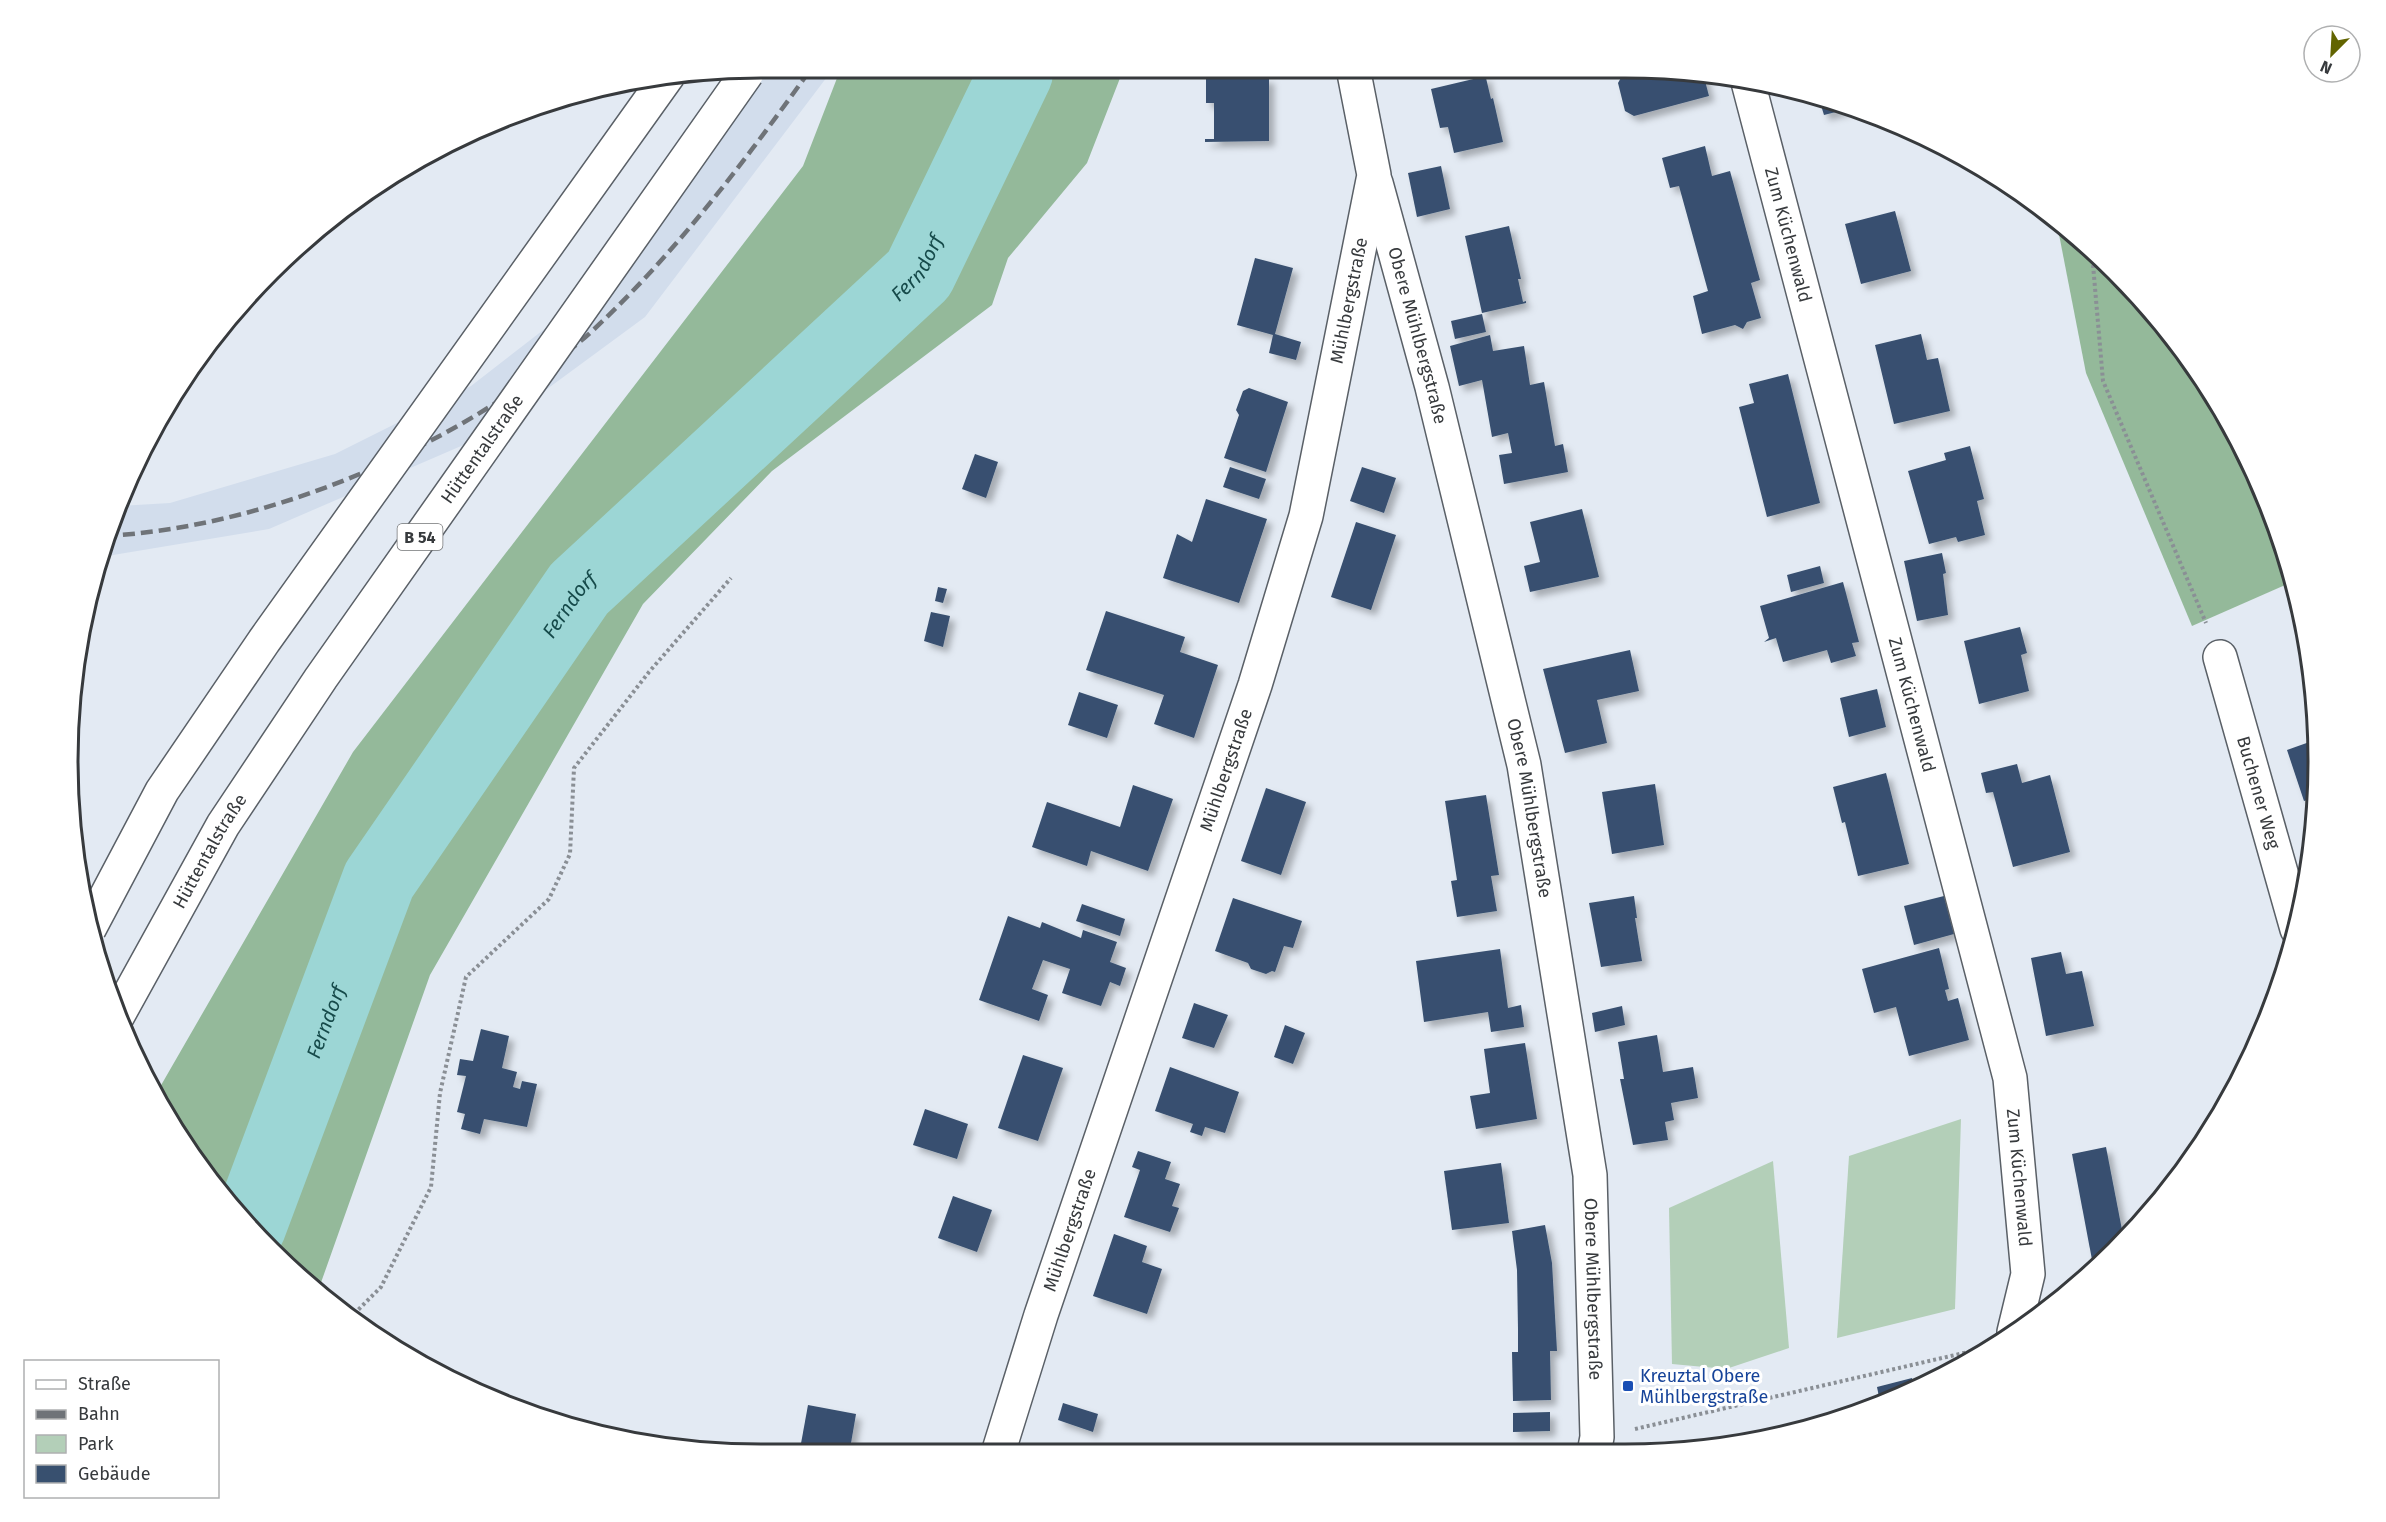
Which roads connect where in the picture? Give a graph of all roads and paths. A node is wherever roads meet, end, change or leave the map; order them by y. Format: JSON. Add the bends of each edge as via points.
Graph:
{"nodes":[{"id":1,"x":744,"y":78,"type":"edge"},
{"id":2,"x":1355,"y":78,"type":"edge"},
{"id":3,"x":661,"y":86,"type":"edge"},
{"id":4,"x":1750,"y":90,"type":"edge"},
{"id":5,"x":1374,"y":176,"type":"junction"},
{"id":6,"x":2093,"y":264,"type":"edge"},
{"id":7,"x":731,"y":578,"type":"dead end"},
{"id":8,"x":2220,"y":657,"type":"joint"},
{"id":9,"x":2291,"y":909,"type":"edge"},
{"id":10,"x":96,"y":916,"type":"edge"},
{"id":11,"x":123,"y":1005,"type":"edge"},
{"id":12,"x":357,"y":1311,"type":"edge"},
{"id":13,"x":2017,"y":1320,"type":"edge"},
{"id":14,"x":1963,"y":1354,"type":"edge"},
{"id":15,"x":1001,"y":1444,"type":"edge"},
{"id":16,"x":1596,"y":1444,"type":"edge"},
{"id":17,"x":1600,"y":1444,"type":"edge"}],
"edges":[{"from":1,"to":11,"type":"main road","name":"Hüttentalstraße","number":"B 54","bridge":true,"via":[[321,678],[223,825]]},
{"from":2,"to":5,"type":"main road","name":"Mühlbergstraße"},
{"from":3,"to":10,"type":"main road","bridge":true,"via":[[270,632],[162,791]]},
{"from":4,"to":13,"type":"main road","name":"Zum Küchenwald","via":[[2010,1078],[2028,1274]]},
{"from":5,"to":15,"type":"main road","name":"Mühlbergstraße","via":[[1306,516],[1255,685]]},
{"from":5,"to":16,"type":"main road","name":"Obere Mühlbergstraße","via":[[1432,387],[1524,765],[1590,1174]]},
{"from":6,"to":8,"type":"path","via":[[2103,381]]},
{"from":7,"to":12,"type":"path","via":[[648,672],[574,768],[570,854],[549,900],[466,977],[440,1093],[431,1187],[381,1287]]},
{"from":8,"to":9,"type":"main road","name":"Buchener Weg"},
{"from":14,"to":17,"type":"path"}]}
